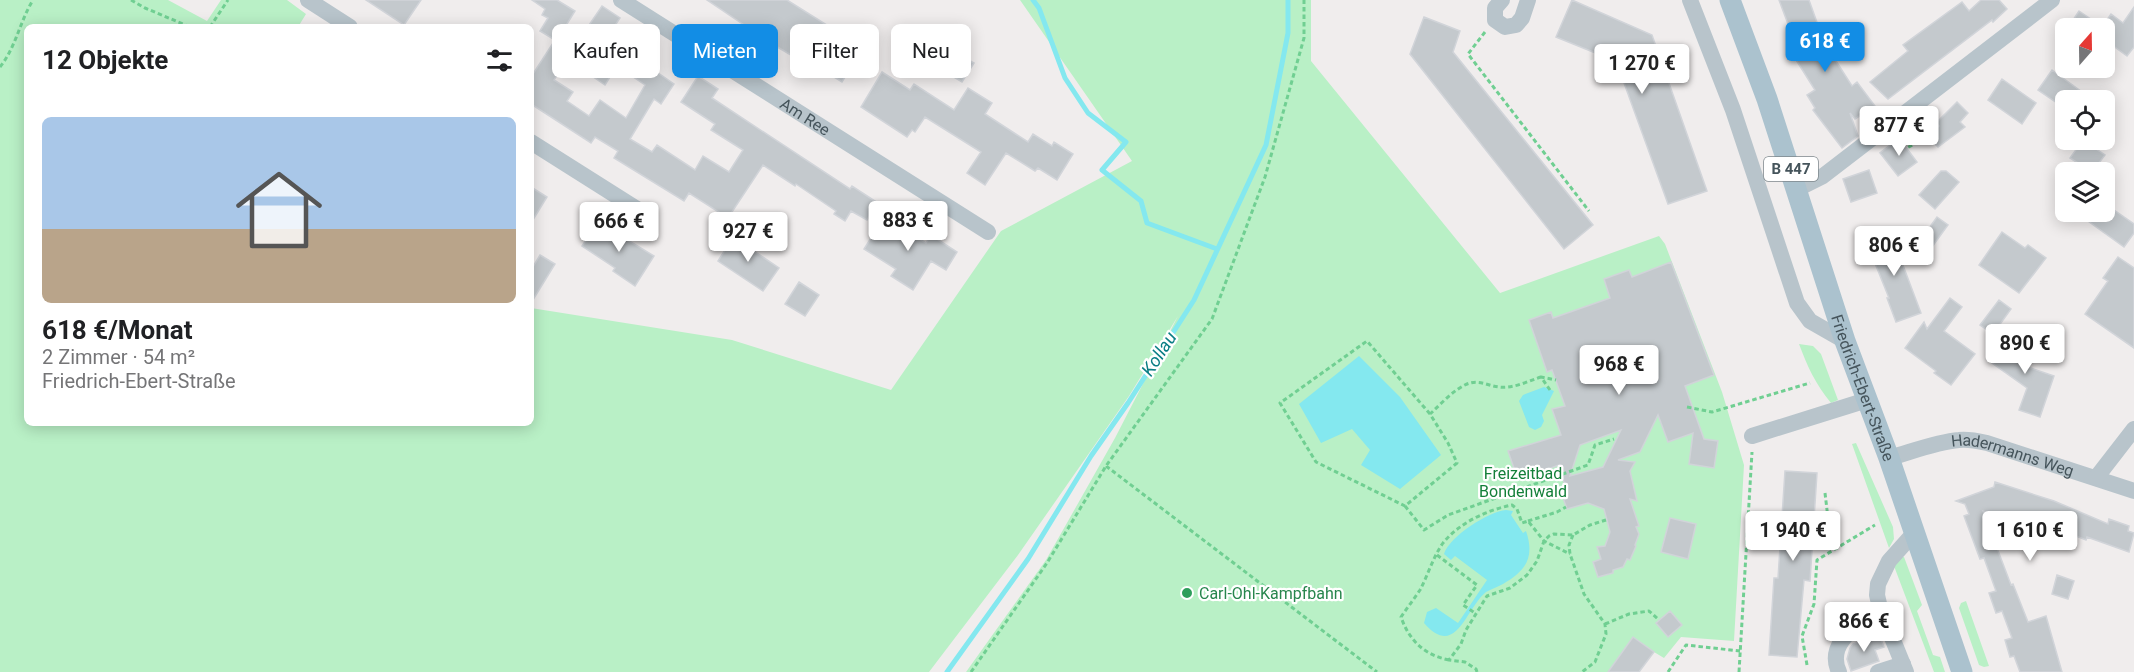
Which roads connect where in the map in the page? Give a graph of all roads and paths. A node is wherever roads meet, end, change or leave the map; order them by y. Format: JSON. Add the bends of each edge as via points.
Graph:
{"nodes":[{"id":1,"x":33,"y":0,"type":"edge"},
{"id":2,"x":131,"y":0,"type":"edge"},
{"id":3,"x":228,"y":0,"type":"edge"},
{"id":4,"x":308,"y":0,"type":"edge"},
{"id":5,"x":621,"y":0,"type":"edge"},
{"id":6,"x":1304,"y":0,"type":"edge"},
{"id":7,"x":1502,"y":0,"type":"edge"},
{"id":8,"x":1528,"y":0,"type":"edge"},
{"id":9,"x":1690,"y":0,"type":"edge"},
{"id":10,"x":1730,"y":0,"type":"edge"},
{"id":11,"x":2052,"y":0,"type":"edge"},
{"id":12,"x":1495,"y":20,"type":"junction"},
{"id":13,"x":183,"y":24,"type":"edge"},
{"id":14,"x":212,"y":24,"type":"edge"},
{"id":15,"x":345,"y":24,"type":"edge"},
{"id":16,"x":0,"y":67,"type":"edge"},
{"id":17,"x":534,"y":143,"type":"edge"},
{"id":18,"x":1797,"y":189,"type":"junction"},
{"id":19,"x":637,"y":209,"type":"dead end"},
{"id":20,"x":1589,"y":211,"type":"dead end"},
{"id":21,"x":988,"y":232,"type":"dead end"},
{"id":22,"x":1845,"y":341,"type":"junction"},
{"id":23,"x":1541,"y":377,"type":"junction"},
{"id":24,"x":1556,"y":380,"type":"dead end"},
{"id":25,"x":1810,"y":383,"type":"dead end"},
{"id":26,"x":1550,"y":390,"type":"dead end"},
{"id":27,"x":1867,"y":400,"type":"junction"},
{"id":28,"x":1687,"y":407,"type":"dead end"},
{"id":29,"x":1430,"y":414,"type":"junction"},
{"id":30,"x":2134,"y":429,"type":"edge"},
{"id":31,"x":1752,"y":436,"type":"joint"},
{"id":32,"x":1614,"y":439,"type":"dead end"},
{"id":33,"x":1889,"y":458,"type":"junction"},
{"id":34,"x":1106,"y":466,"type":"junction"},
{"id":35,"x":2096,"y":478,"type":"junction"},
{"id":36,"x":2134,"y":491,"type":"edge"},
{"id":37,"x":1825,"y":493,"type":"dead end"},
{"id":38,"x":1405,"y":506,"type":"junction"},
{"id":39,"x":1566,"y":507,"type":"dead end"},
{"id":40,"x":1606,"y":520,"type":"dead end"},
{"id":41,"x":1528,"y":522,"type":"junction"},
{"id":42,"x":1875,"y":525,"type":"dead end"},
{"id":43,"x":1914,"y":533,"type":"junction"},
{"id":44,"x":1573,"y":535,"type":"junction"},
{"id":45,"x":1544,"y":541,"type":"junction"},
{"id":46,"x":1832,"y":552,"type":"junction"},
{"id":47,"x":1570,"y":554,"type":"junction"},
{"id":48,"x":1437,"y":555,"type":"junction"},
{"id":49,"x":1880,"y":608,"type":"junction"},
{"id":50,"x":1472,"y":611,"type":"junction"},
{"id":51,"x":1659,"y":620,"type":"dead end"},
{"id":52,"x":1605,"y":624,"type":"junction"},
{"id":53,"x":1740,"y":651,"type":"junction"},
{"id":54,"x":1449,"y":660,"type":"junction"},
{"id":55,"x":1807,"y":665,"type":"dead end"},
{"id":56,"x":1905,"y":668,"type":"edge"},
{"id":57,"x":971,"y":672,"type":"edge"},
{"id":58,"x":1377,"y":672,"type":"edge"},
{"id":59,"x":1477,"y":672,"type":"edge"},
{"id":60,"x":1582,"y":672,"type":"edge"},
{"id":61,"x":1668,"y":672,"type":"edge"},
{"id":62,"x":1739,"y":672,"type":"edge"},
{"id":63,"x":1839,"y":672,"type":"edge"},
{"id":64,"x":1878,"y":672,"type":"edge"},
{"id":65,"x":1962,"y":672,"type":"edge"}],
"edges":[{"from":1,"to":16,"type":"path","via":[[9,56]]},
{"from":2,"to":13,"type":"path"},
{"from":3,"to":14,"type":"path"},
{"from":4,"to":15,"type":"street"},
{"from":5,"to":21,"type":"street","name":"Am Ree"},
{"from":6,"to":34,"type":"path","via":[[1304,38],[1265,177],[1212,319]]},
{"from":7,"to":12,"type":"street","via":[[1496,8]]},
{"from":8,"to":12,"type":"street","via":[[1516,25],[1505,27]]},
{"from":9,"to":22,"type":"street","via":[[1733,110],[1797,303],[1810,321]]},
{"from":10,"to":18,"type":"main road","name":"Friedrich-Ebert-Straße","number":"B 447"},
{"from":11,"to":18,"type":"street","via":[[1823,176]]},
{"from":12,"to":20,"type":"path","via":[[1468,54]]},
{"from":17,"to":19,"type":"street"},
{"from":18,"to":22,"type":"main road","name":"Friedrich-Ebert-Straße","number":"B 447"},
{"from":22,"to":27,"type":"main road","name":"Friedrich-Ebert-Straße","number":"B 447"},
{"from":23,"to":24,"type":"path"},
{"from":23,"to":26,"type":"path"},
{"from":23,"to":29,"type":"path","via":[[1500,388],[1482,382],[1469,383]]},
{"from":25,"to":28,"type":"path","via":[[1712,412]]},
{"from":27,"to":31,"type":"street"},
{"from":27,"to":33,"type":"main road","name":"Friedrich-Ebert-Straße","number":"B 447"},
{"from":29,"to":38,"type":"path","via":[[1457,463]]},
{"from":29,"to":38,"type":"path","via":[[1367,341],[1280,403],[1316,462]]},
{"from":30,"to":35,"type":"street"},
{"from":31,"to":53,"type":"path"},
{"from":32,"to":38,"type":"path","via":[[1595,445],[1588,465],[1448,515],[1424,530]]},
{"from":33,"to":35,"type":"street","name":"Hadermanns Weg","via":[[1952,441],[1975,441]]},
{"from":33,"to":43,"type":"main road","name":"Friedrich-Ebert-Straße","number":"B 447"},
{"from":34,"to":57,"type":"path","via":[[1047,563]]},
{"from":34,"to":58,"type":"path"},
{"from":35,"to":36,"type":"street","name":"Hadermanns Weg"},
{"from":37,"to":46,"type":"path"},
{"from":39,"to":41,"type":"path"},
{"from":40,"to":44,"type":"path"},
{"from":41,"to":45,"type":"path"},
{"from":41,"to":48,"type":"path","via":[[1522,523],[1512,505],[1497,508],[1469,521],[1443,544]]},
{"from":42,"to":46,"type":"path"},
{"from":43,"to":49,"type":"street","via":[[1894,554],[1882,575],[1877,595]]},
{"from":43,"to":65,"type":"main road","name":"Friedrich-Ebert-Straße","number":"B 447"},
{"from":44,"to":45,"type":"path","via":[[1554,534]]},
{"from":44,"to":47,"type":"path"},
{"from":45,"to":47,"type":"path"},
{"from":45,"to":50,"type":"path","via":[[1527,575],[1510,588],[1487,596]]},
{"from":46,"to":55,"type":"path","via":[[1817,560],[1815,604],[1802,636]]},
{"from":47,"to":52,"type":"path","via":[[1584,594]]},
{"from":48,"to":50,"type":"path","via":[[1477,585],[1463,605]]},
{"from":48,"to":54,"type":"path","via":[[1401,617],[1422,650]]},
{"from":49,"to":56,"type":"street"},
{"from":49,"to":63,"type":"street","via":[[1840,640],[1835,663]]},
{"from":50,"to":54,"type":"path","via":[[1461,644]]},
{"from":51,"to":52,"type":"path","via":[[1649,611]]},
{"from":52,"to":60,"type":"path","via":[[1606,634],[1595,662]]},
{"from":53,"to":61,"type":"path","via":[[1686,645]]},
{"from":53,"to":62,"type":"path"},
{"from":54,"to":59,"type":"path","via":[[1465,662]]},
{"from":56,"to":64,"type":"street"}]}
